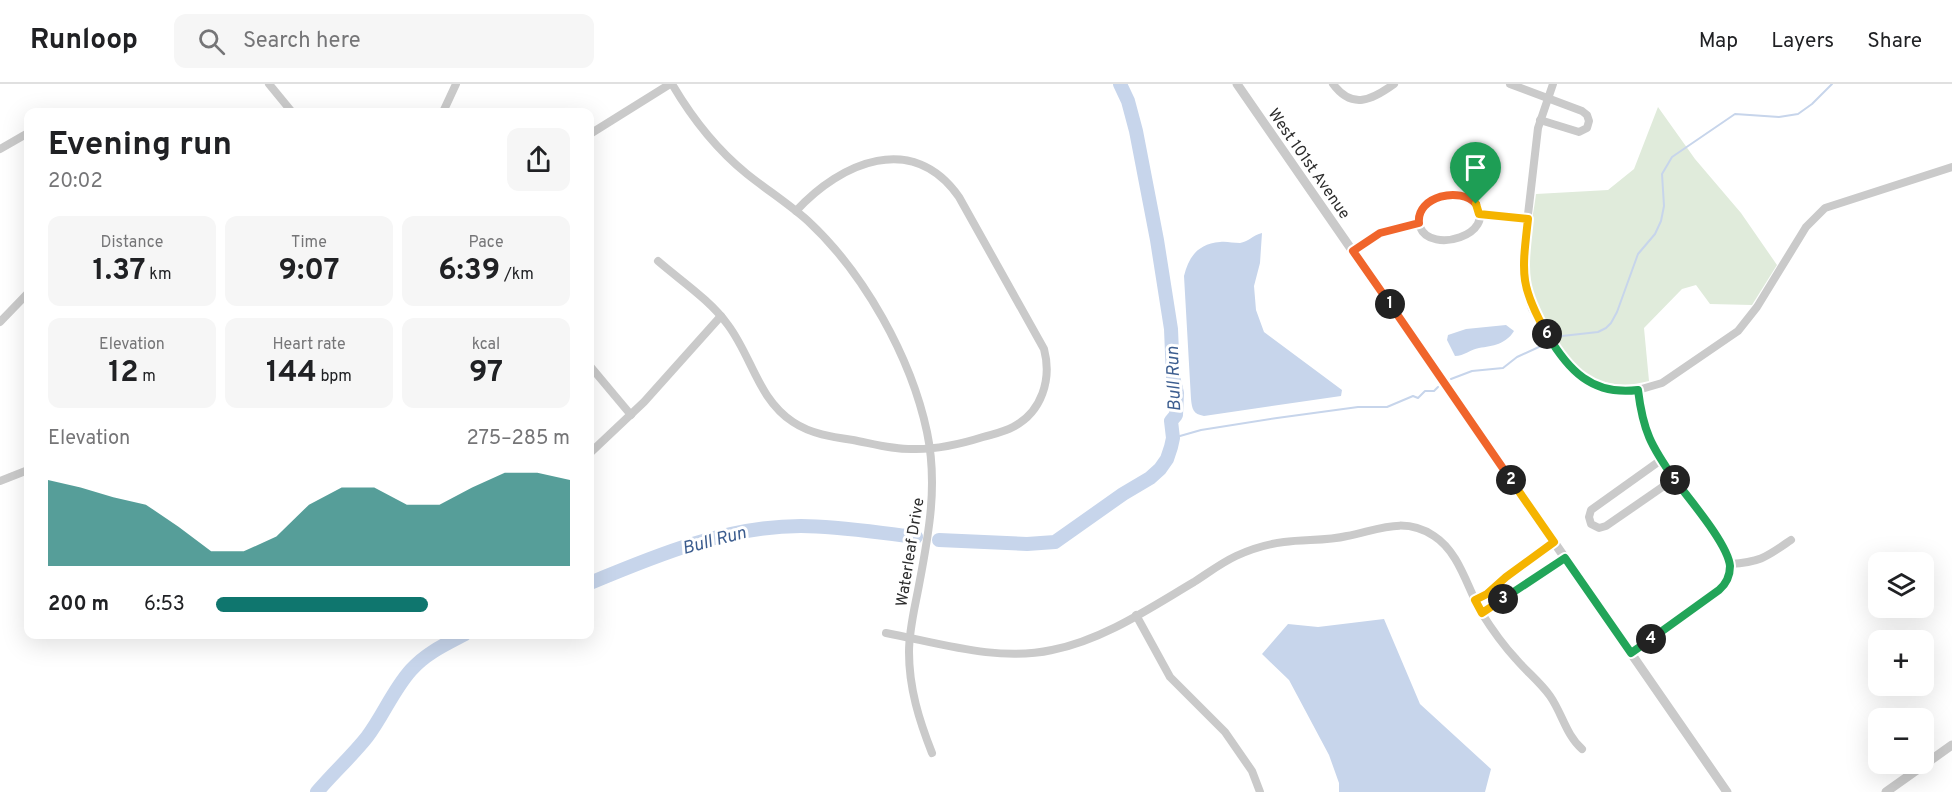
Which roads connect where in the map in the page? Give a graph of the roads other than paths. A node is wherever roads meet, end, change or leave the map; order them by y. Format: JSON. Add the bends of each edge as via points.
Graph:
{"nodes":[{"id":1,"x":269,"y":84,"type":"edge"},
{"id":2,"x":456,"y":84,"type":"edge"},
{"id":3,"x":671,"y":84,"type":"edge"},
{"id":4,"x":1237,"y":84,"type":"edge"},
{"id":5,"x":1333,"y":84,"type":"edge"},
{"id":6,"x":1394,"y":84,"type":"edge"},
{"id":7,"x":1510,"y":84,"type":"edge"},
{"id":8,"x":1553,"y":84,"type":"edge"},
{"id":9,"x":1547,"y":98,"type":"junction"},
{"id":10,"x":289,"y":108,"type":"edge"},
{"id":11,"x":445,"y":108,"type":"edge"},
{"id":12,"x":1540,"y":120,"type":"junction"},
{"id":13,"x":594,"y":132,"type":"edge"},
{"id":14,"x":24,"y":136,"type":"edge"},
{"id":15,"x":0,"y":149,"type":"edge"},
{"id":16,"x":1952,"y":167,"type":"edge"},
{"id":17,"x":796,"y":211,"type":"junction"},
{"id":18,"x":1479,"y":214,"type":"junction"},
{"id":19,"x":1528,"y":219,"type":"junction"},
{"id":20,"x":1419,"y":223,"type":"junction"},
{"id":21,"x":1353,"y":251,"type":"junction"},
{"id":22,"x":658,"y":261,"type":"dead end"},
{"id":23,"x":24,"y":297,"type":"edge"},
{"id":24,"x":721,"y":316,"type":"junction"},
{"id":25,"x":0,"y":322,"type":"edge"},
{"id":26,"x":594,"y":371,"type":"edge"},
{"id":27,"x":1638,"y":390,"type":"junction"},
{"id":28,"x":631,"y":415,"type":"junction"},
{"id":29,"x":594,"y":449,"type":"edge"},
{"id":30,"x":930,"y":449,"type":"junction"},
{"id":31,"x":1661,"y":460,"type":"junction"},
{"id":32,"x":24,"y":472,"type":"edge"},
{"id":33,"x":1674,"y":479,"type":"junction"},
{"id":34,"x":0,"y":481,"type":"edge"},
{"id":35,"x":1791,"y":540,"type":"dead end"},
{"id":36,"x":1554,"y":542,"type":"junction"},
{"id":37,"x":1565,"y":558,"type":"junction"},
{"id":38,"x":1730,"y":564,"type":"junction"},
{"id":39,"x":1475,"y":600,"type":"junction"},
{"id":40,"x":1482,"y":613,"type":"junction"},
{"id":41,"x":1136,"y":615,"type":"junction"},
{"id":42,"x":886,"y":633,"type":"dead end"},
{"id":43,"x":910,"y":637,"type":"junction"},
{"id":44,"x":1631,"y":653,"type":"junction"},
{"id":45,"x":1952,"y":745,"type":"edge"},
{"id":46,"x":1582,"y":749,"type":"dead end"},
{"id":47,"x":932,"y":753,"type":"dead end"},
{"id":48,"x":1260,"y":792,"type":"edge"},
{"id":49,"x":1727,"y":792,"type":"edge"},
{"id":50,"x":1886,"y":792,"type":"edge"}],
"edges":[{"from":1,"to":10,"type":"street"},
{"from":2,"to":11,"type":"street"},
{"from":3,"to":13,"type":"street"},
{"from":3,"to":17,"type":"street","name":"Waterleaf Drive","via":[[719,148]]},
{"from":4,"to":21,"type":"street","name":"West 101st Avenue"},
{"from":5,"to":6,"type":"street","via":[[1345,97],[1357,100],[1371,99]]},
{"from":7,"to":9,"type":"street"},
{"from":8,"to":9,"type":"street"},
{"from":9,"to":12,"type":"street"},
{"from":9,"to":12,"type":"street","via":[[1584,112],[1589,123],[1579,132]]},
{"from":12,"to":19,"type":"street"},
{"from":14,"to":15,"type":"street"},
{"from":16,"to":27,"type":"street","via":[[1821,211],[1806,227],[1738,331],[1668,380]]},
{"from":17,"to":30,"type":"street","name":"Waterleaf Drive","via":[[849,267],[880,315],[913,387]]},
{"from":17,"to":30,"type":"street","via":[[830,181],[863,164],[892,159],[923,165],[947,181],[959,197],[1038,337],[1046,358],[1046,381],[1027,416],[1004,430],[954,446]]},
{"from":18,"to":19,"type":"street"},
{"from":18,"to":20,"type":"street","via":[[1472,231],[1442,240],[1429,238]]},
{"from":18,"to":20,"type":"street","via":[[1470,198],[1455,194],[1428,202],[1420,211]]},
{"from":19,"to":27,"type":"street","via":[[1524,283],[1532,309],[1557,351],[1572,370],[1593,383],[1618,390]]},
{"from":20,"to":21,"type":"street","via":[[1380,233]]},
{"from":21,"to":36,"type":"street","name":"West 101st Avenue"},
{"from":22,"to":24,"type":"street"},
{"from":23,"to":25,"type":"street"},
{"from":24,"to":28,"type":"street"},
{"from":24,"to":30,"type":"street","via":[[766,396],[793,422],[826,436]]},
{"from":26,"to":28,"type":"street"},
{"from":27,"to":31,"type":"street","via":[[1645,431]]},
{"from":28,"to":29,"type":"street"},
{"from":30,"to":43,"type":"street","name":"Waterleaf Drive","via":[[932,511]]},
{"from":31,"to":33,"type":"street"},
{"from":31,"to":33,"type":"street","via":[[1593,508],[1589,513],[1591,524],[1606,526]]},
{"from":32,"to":34,"type":"street"},
{"from":33,"to":38,"type":"street","via":[[1721,543]]},
{"from":35,"to":38,"type":"street","via":[[1757,561]]},
{"from":36,"to":37,"type":"street","name":"West 101st Avenue"},
{"from":36,"to":39,"type":"street"},
{"from":37,"to":40,"type":"street"},
{"from":37,"to":44,"type":"street","name":"West 101st Avenue"},
{"from":38,"to":44,"type":"street","via":[[1726,582],[1719,590]]},
{"from":39,"to":40,"type":"street"},
{"from":39,"to":41,"type":"street","via":[[1454,557],[1440,540],[1420,529],[1394,525],[1340,538],[1277,543],[1243,553]]},
{"from":40,"to":46,"type":"street","via":[[1546,692],[1571,738]]},
{"from":41,"to":43,"type":"street","via":[[1102,633],[1051,651],[982,651]]},
{"from":41,"to":48,"type":"street","via":[[1170,678],[1225,732],[1252,771]]},
{"from":42,"to":43,"type":"street"},
{"from":43,"to":47,"type":"street","name":"Waterleaf Drive","via":[[911,688]]},
{"from":44,"to":49,"type":"street","name":"West 101st Avenue"},
{"from":45,"to":50,"type":"street"}]}
